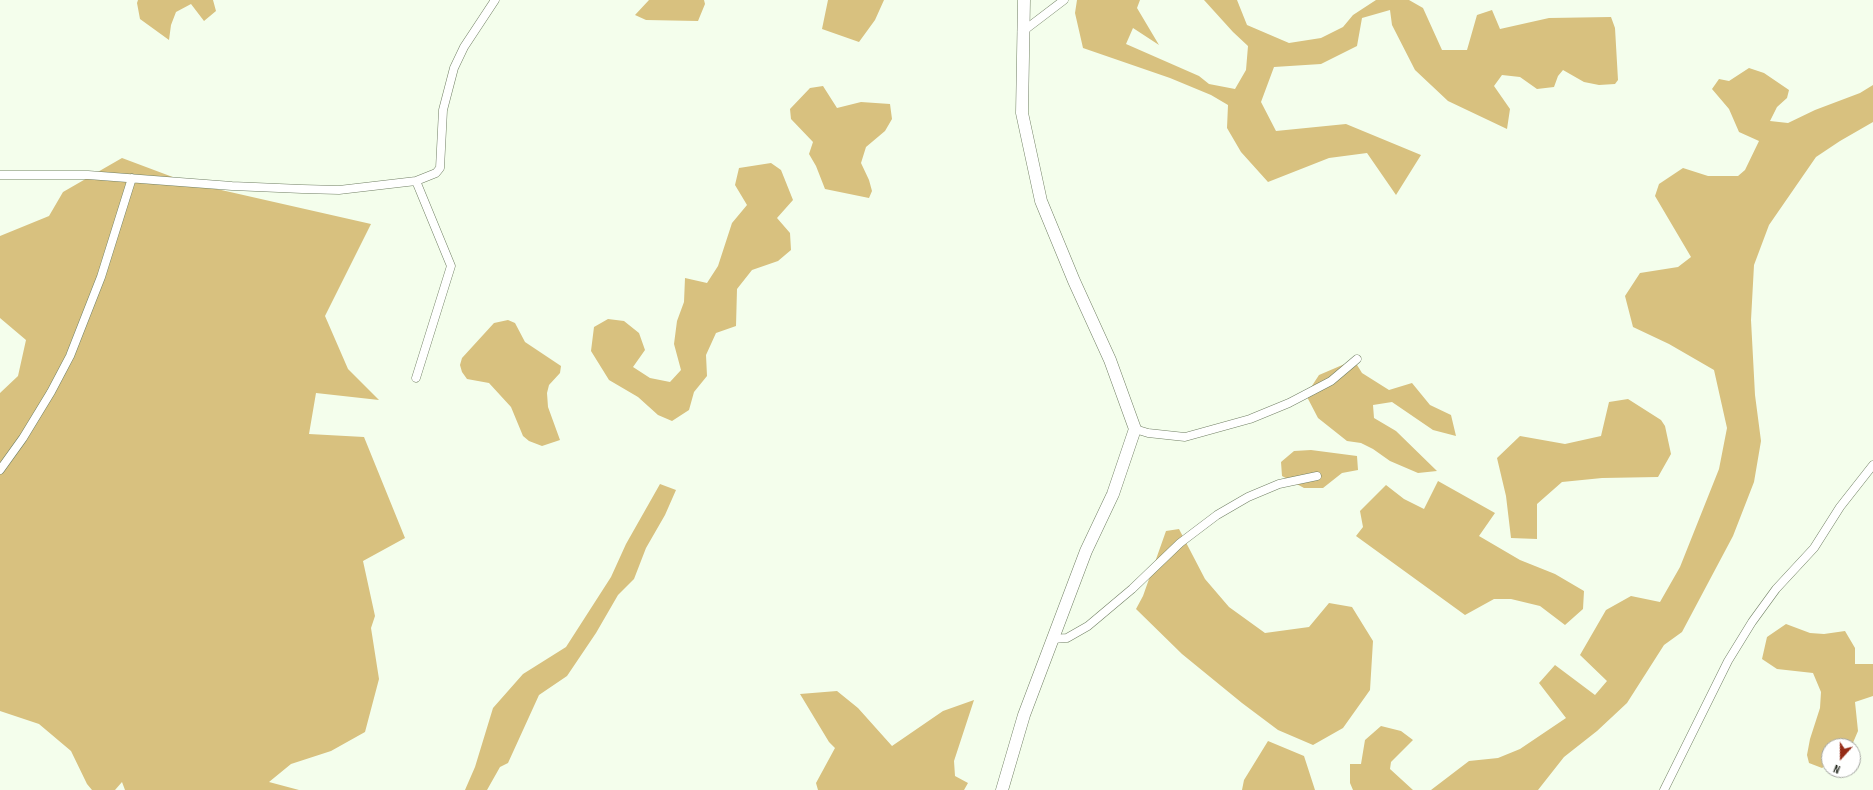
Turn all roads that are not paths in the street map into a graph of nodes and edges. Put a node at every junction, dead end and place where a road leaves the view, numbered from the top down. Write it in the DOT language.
graph roads {
  1 [pos="495,0"];
  2 [pos="1024,0"];
  3 [pos="1064,0"];
  4 [pos="1022,32"];
  5 [pos="0,175"];
  6 [pos="132,178"];
  7 [pos="416,181"];
  8 [pos="1357,359"];
  9 [pos="416,378"];
  10 [pos="1135,429"];
  11 [pos="1873,465"];
  12 [pos="0,470"];
  13 [pos="1317,476"];
  14 [pos="1052,639"];
  15 [pos="1002,790"];
  16 [pos="1664,790"];
  1 -- 7 [label="street"];
  2 -- 4 [label="street"];
  3 -- 4 [label="street"];
  4 -- 10 [label="street"];
  5 -- 6 [label="street"];
  6 -- 7 [label="street"];
  6 -- 12 [label="street"];
  7 -- 9 [label="street"];
  8 -- 10 [label="street"];
  10 -- 14 [label="street"];
  11 -- 16 [label="street"];
  13 -- 14 [label="street"];
  14 -- 15 [label="street"];
}
